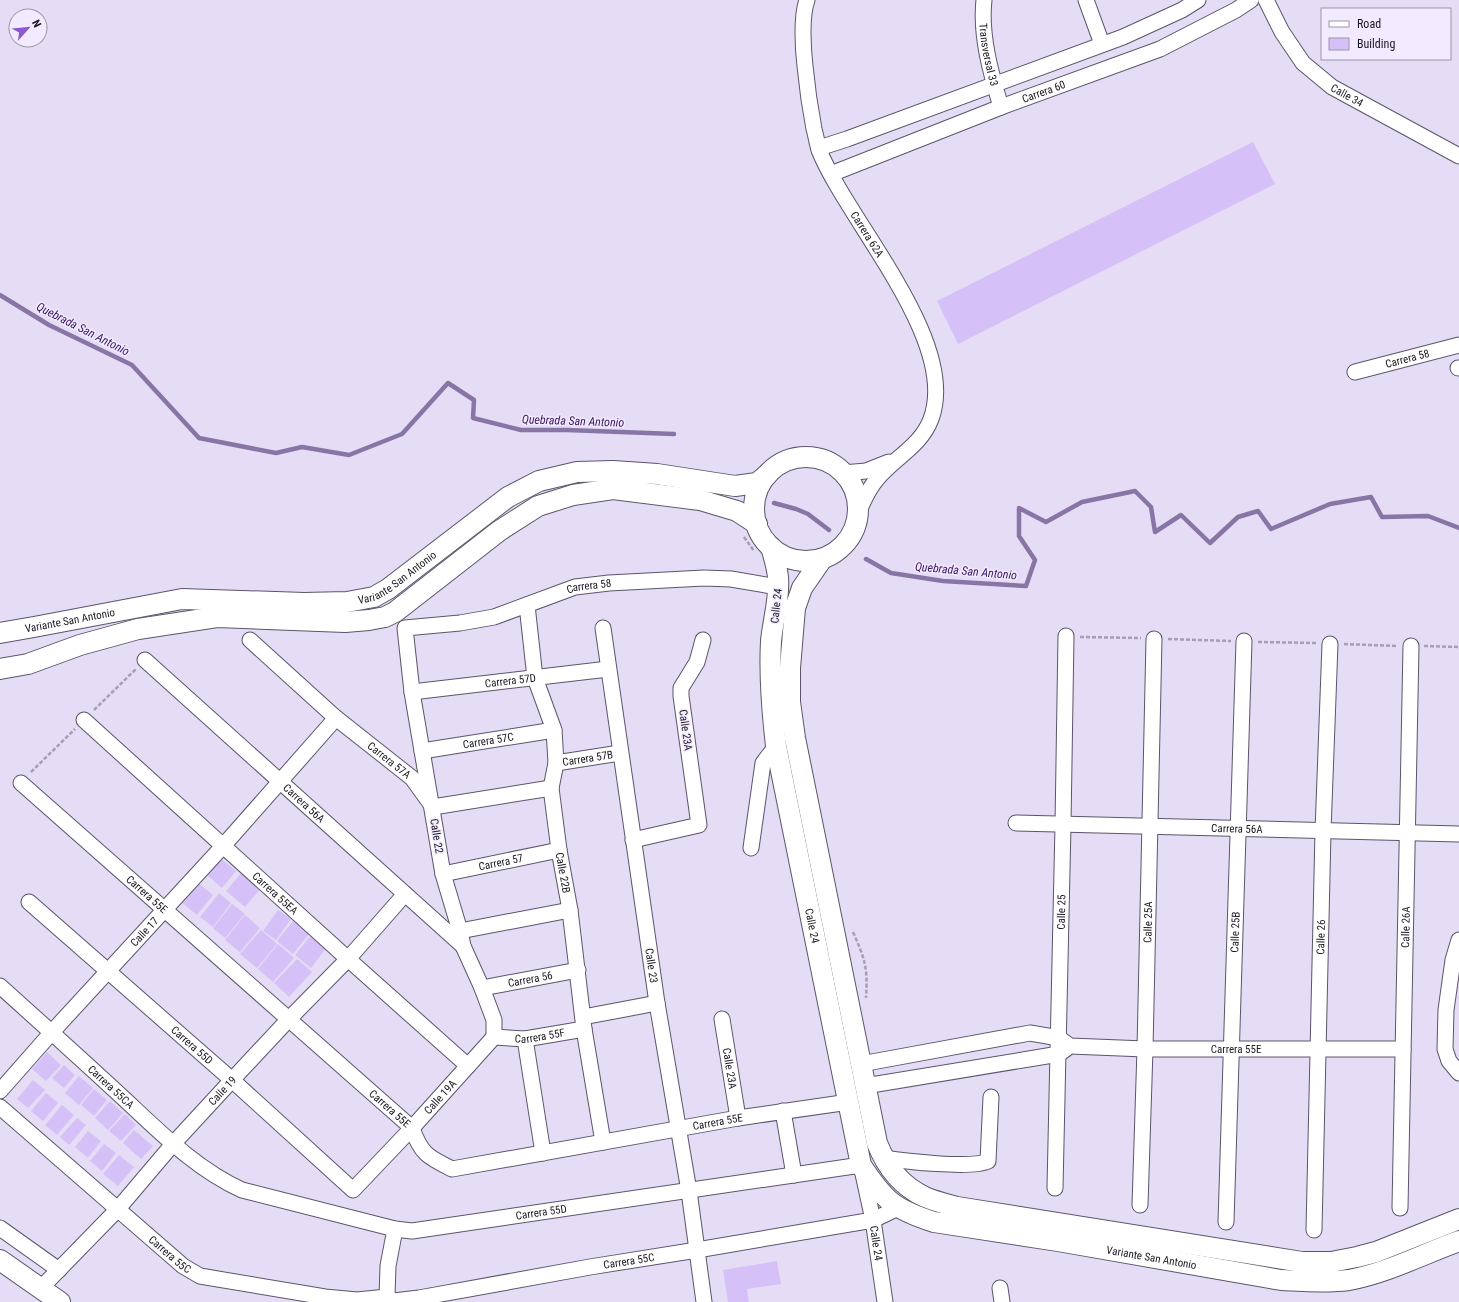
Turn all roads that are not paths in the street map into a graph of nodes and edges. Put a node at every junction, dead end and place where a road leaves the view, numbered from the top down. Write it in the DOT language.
graph roads {
  1 [pos="807,0"];
  2 [pos="984,0"];
  3 [pos="1086,0"];
  4 [pos="1198,0"];
  5 [pos="1251,0"];
  6 [pos="1266,0"];
  7 [pos="1102,44"];
  8 [pos="994,85"];
  9 [pos="1000,107"];
  10 [pos="819,148"];
  11 [pos="1459,156"];
  12 [pos="831,174"];
  13 [pos="1459,345"];
  14 [pos="1355,372"];
  15 [pos="902,456"];
  16 [pos="768,474"];
  17 [pos="843,474"];
  18 [pos="858,513"];
  19 [pos="750,530"];
  20 [pos="764,552"];
  21 [pos="822,559"];
  22 [pos="778,588"];
  23 [pos="527,605"];
  24 [pos="405,628"];
  25 [pos="603,628"];
  26 [pos="0,632"];
  27 [pos="1066,636"];
  28 [pos="1154,639"];
  29 [pos="250,640"];
  30 [pos="703,640"];
  31 [pos="1244,641"];
  32 [pos="1330,644"];
  33 [pos="1411,646"];
  34 [pos="145,660"];
  35 [pos="608,669"];
  36 [pos="0,670"];
  37 [pos="535,678"];
  38 [pos="412,692"];
  39 [pos="336,718"];
  40 [pos="84,720"];
  41 [pos="554,730"];
  42 [pos="776,746"];
  43 [pos="422,751"];
  44 [pos="620,753"];
  45 [pos="556,762"];
  46 [pos="280,782"];
  47 [pos="21,783"];
  48 [pos="551,788"];
  49 [pos="433,806"];
  50 [pos="1016,823"];
  51 [pos="1064,825"];
  52 [pos="1150,827"];
  53 [pos="1238,829"];
  54 [pos="1323,831"];
  55 [pos="1407,832"];
  56 [pos="1459,834"];
  57 [pos="633,840"];
  58 [pos="224,845"];
  59 [pos="751,848"];
  60 [pos="559,850"];
  61 [pos="443,874"];
  62 [pos="406,894"];
  63 [pos="29,902"];
  64 [pos="165,910"];
  65 [pos="570,910"];
  66 [pos="460,931"];
  67 [pos="1459,940"];
  68 [pos="463,946"];
  69 [pos="348,959"];
  70 [pos="578,970"];
  71 [pos="108,971"];
  72 [pos="0,986"];
  73 [pos="482,988"];
  74 [pos="657,1003"];
  75 [pos="289,1019"];
  76 [pos="722,1020"];
  77 [pos="583,1023"];
  78 [pos="52,1032"];
  79 [pos="494,1037"];
  80 [pos="525,1039"];
  81 [pos="1062,1046"];
  82 [pos="1145,1049"];
  83 [pos="1232,1049"];
  84 [pos="1317,1049"];
  85 [pos="1403,1049"];
  86 [pos="861,1064"];
  87 [pos="468,1066"];
  88 [pos="1459,1073"];
  89 [pos="232,1080"];
  90 [pos="865,1086"];
  91 [pos="0,1091"];
  92 [pos="991,1097"];
  93 [pos="849,1102"];
  94 [pos="0,1107"];
  95 [pos="783,1111"];
  96 [pos="738,1118"];
  97 [pos="412,1128"];
  98 [pos="678,1129"];
  99 [pos="603,1142"];
  100 [pos="173,1144"];
  101 [pos="543,1153"];
  102 [pos="883,1158"];
  103 [pos="861,1165"];
  104 [pos="794,1175"];
  105 [pos="227,1183"];
  106 [pos="1055,1188"];
  107 [pos="353,1190"];
  108 [pos="689,1191"];
  109 [pos="1140,1205"];
  110 [pos="898,1208"];
  111 [pos="1400,1208"];
  112 [pos="117,1210"];
  113 [pos="1459,1219"];
  114 [pos="873,1220"];
  115 [pos="1226,1222"];
  116 [pos="0,1228"];
  117 [pos="395,1229"];
  118 [pos="1314,1230"];
  119 [pos="1459,1241"];
  120 [pos="697,1250"];
  121 [pos="0,1260"];
  122 [pos="59,1270"];
  123 [pos="41,1288"];
  124 [pos="385,1299"];
  125 [pos="419,1300"];
  126 [pos="60,1302"];
  127 [pos="704,1302"];
  128 [pos="885,1302"];
  1 -- 10 [label="street, Carrera 62A"];
  2 -- 8 [label="street, Transversal 33"];
  3 -- 7 [label="street"];
  4 -- 7 [label="street"];
  5 -- 9 [label="street, Carrera 60"];
  6 -- 11 [label="street, Calle 34"];
  7 -- 8 [label="street"];
  8 -- 9 [label="street, Transversal 33"];
  8 -- 10 [label="street"];
  9 -- 12 [label="street, Carrera 60"];
  10 -- 12 [label="street, Carrera 62A"];
  12 -- 15 [label="street, Carrera 62A"];
  13 -- 14 [label="street, Carrera 58"];
  15 -- 17 [label="street, Carrera 62A"];
  15 -- 18 [label="street, Carrera 62A"];
  16 -- 17 [label="main road, Variante San Antonio"];
  16 -- 19 [label="main road, Variante San Antonio"];
  16 -- 26 [label="main road, Variante San Antonio"];
  17 -- 18 [label="main road, Variante San Antonio"];
  18 -- 21 [label="main road, Variante San Antonio"];
  19 -- 20 [label="main road, Variante San Antonio"];
  19 -- 36 [label="main road, Variante San Antonio"];
  20 -- 21 [label="main road, Variante San Antonio"];
  20 -- 22 [label="main road, Calle 24"];
  21 -- 86 [label="main road, Calle 24"];
  22 -- 23 [label="street, Carrera 58"];
  22 -- 42 [label="main road, Calle 24"];
  23 -- 24 [label="street, Carrera 58"];
  23 -- 37 [label="street, Calle 22B"];
  24 -- 38 [label="street, Calle 22"];
  25 -- 35 [label="street, Calle 23"];
  27 -- 51 [label="street, Calle 25"];
  28 -- 52 [label="street, Calle 25A"];
  29 -- 39 [label="street, Carrera 57A"];
  30 -- 57 [label="street, Calle 23A"];
  31 -- 53 [label="street, Calle 25B"];
  32 -- 54 [label="street, Calle 26"];
  33 -- 55 [label="street, Calle 26A"];
  34 -- 46 [label="street, Carrera 56A"];
  35 -- 37 [label="street, Carrera 57D"];
  35 -- 44 [label="street, Calle 23"];
  37 -- 38 [label="street, Carrera 57D"];
  37 -- 41 [label="street, Calle 22B"];
  38 -- 43 [label="street, Calle 22"];
  39 -- 46 [label="street, Calle 17"];
  39 -- 49 [label="street, Carrera 57A"];
  40 -- 58 [label="street, Carrera 55EA"];
  41 -- 43 [label="street, Carrera 57C"];
  41 -- 45 [label="street, Calle 22B"];
  42 -- 59 [label="street"];
  42 -- 93 [label="main road, Calle 24"];
  43 -- 49 [label="street, Calle 22"];
  44 -- 45 [label="street, Carrera 57B"];
  44 -- 57 [label="street, Calle 23"];
  45 -- 48 [label="street, Calle 22B"];
  46 -- 58 [label="street, Calle 17"];
  46 -- 62 [label="street, Carrera 56A"];
  47 -- 64 [label="street, Carrera 55E"];
  48 -- 49 [label="street"];
  48 -- 60 [label="street, Calle 22B"];
  49 -- 61 [label="street, Calle 22"];
  50 -- 51 [label="street, Carrera 56A"];
  51 -- 52 [label="street, Carrera 56A"];
  51 -- 81 [label="street, Calle 25"];
  52 -- 53 [label="street, Carrera 56A"];
  52 -- 82 [label="street, Calle 25A"];
  53 -- 54 [label="street, Carrera 56A"];
  53 -- 83 [label="street, Calle 25B"];
  54 -- 55 [label="street, Carrera 56A"];
  54 -- 84 [label="street, Calle 26"];
  55 -- 56 [label="street, Carrera 56A"];
  55 -- 85 [label="street, Calle 26A"];
  57 -- 74 [label="street, Calle 23"];
  58 -- 64 [label="street, Calle 17"];
  58 -- 69 [label="street, Carrera 55EA"];
  60 -- 61 [label="street, Carrera 57"];
  60 -- 65 [label="street, Calle 22B"];
  61 -- 66 [label="street, Calle 22"];
  62 -- 68 [label="street, Carrera 56A"];
  62 -- 69 [label="street, Calle 19"];
  63 -- 71 [label="street, Carrera 55D"];
  64 -- 71 [label="street, Calle 17"];
  64 -- 75 [label="street, Carrera 55E"];
  65 -- 66 [label="street"];
  65 -- 70 [label="street, Calle 22B"];
  66 -- 68 [label="street, Calle 22"];
  67 -- 88 [label="street"];
  68 -- 73 [label="street, Calle 22"];
  69 -- 75 [label="street, Calle 19"];
  69 -- 87 [label="street, Carrera 55EA"];
  70 -- 73 [label="street, Carrera 56"];
  70 -- 77 [label="street, Calle 22B"];
  71 -- 78 [label="street, Calle 17"];
  71 -- 89 [label="street, Carrera 55D"];
  72 -- 78 [label="street, Carrera 55CA"];
  73 -- 79 [label="street, Calle 22"];
  74 -- 77 [label="street, Carrera 55F"];
  74 -- 98 [label="street, Calle 23"];
  75 -- 89 [label="street, Calle 19"];
  75 -- 97 [label="street, Carrera 55E"];
  76 -- 96 [label="street, Calle 23A"];
  77 -- 80 [label="street, Carrera 55F"];
  77 -- 99 [label="street, Calle 22B"];
  78 -- 91 [label="street, Calle 17"];
  78 -- 100 [label="street, Carrera 55CA"];
  79 -- 80 [label="street, Carrera 55F"];
  79 -- 87 [label="street, Calle 19A"];
  80 -- 101 [label="street"];
  81 -- 82 [label="street, Carrera 55E"];
  81 -- 86 [label="street, Carrera 55E"];
  81 -- 90 [label="street, Carrera 55E"];
  81 -- 106 [label="street, Calle 25"];
  82 -- 83 [label="street, Carrera 55E"];
  82 -- 109 [label="street, Calle 25A"];
  83 -- 84 [label="street, Carrera 55E"];
  83 -- 115 [label="street, Calle 25B"];
  84 -- 85 [label="street, Carrera 55E"];
  84 -- 118 [label="street, Calle 26"];
  85 -- 111 [label="street, Calle 26A"];
  86 -- 90 [label="main road, Calle 24"];
  87 -- 97 [label="street, Calle 19A"];
  89 -- 100 [label="street, Calle 19"];
  89 -- 107 [label="street, Carrera 55D"];
  90 -- 102 [label="main road, Calle 24"];
  92 -- 102 [label="street"];
  93 -- 95 [label="street, Carrera 55E"];
  93 -- 103 [label="main road, Calle 24"];
  94 -- 112 [label="street, Carrera 55C"];
  95 -- 96 [label="street, Carrera 55E"];
  95 -- 104 [label="street"];
  96 -- 98 [label="street, Carrera 55E"];
  97 -- 101 [label="street, Carrera 55E"];
  97 -- 107 [label="street, Calle 19A"];
  98 -- 99 [label="street, Carrera 55E"];
  98 -- 108 [label="street, Calle 23"];
  99 -- 101 [label="street, Carrera 55E"];
  100 -- 105 [label="street, Carrera 55CA"];
  100 -- 112 [label="street, Calle 19"];
  102 -- 113 [label="main road, Variante San Antonio"];
  103 -- 104 [label="street, Carrera 55D"];
  103 -- 110 [label="main road, Variante San Antonio"];
  103 -- 114 [label="street, Calle 24"];
  104 -- 108 [label="street, Carrera 55D"];
  105 -- 117 [label="street, Carrera 55D"];
  108 -- 117 [label="street, Carrera 55D"];
  108 -- 120 [label="street, Calle 23"];
  110 -- 114 [label="street, Carrera 55C"];
  110 -- 119 [label="main road, Variante San Antonio"];
  112 -- 122 [label="street, Calle 19"];
  112 -- 124 [label="street, Carrera 55C"];
  114 -- 120 [label="street, Carrera 55C"];
  114 -- 128 [label="street, Calle 24"];
  116 -- 122 [label="street"];
  117 -- 124 [label="street"];
  120 -- 125 [label="street, Carrera 55C"];
  120 -- 127 [label="street, Calle 23"];
  121 -- 123 [label="main road"];
  122 -- 123 [label="street, Calle 19"];
  123 -- 126 [label="main road"];
  124 -- 125 [label="street, Carrera 55C"];
}
